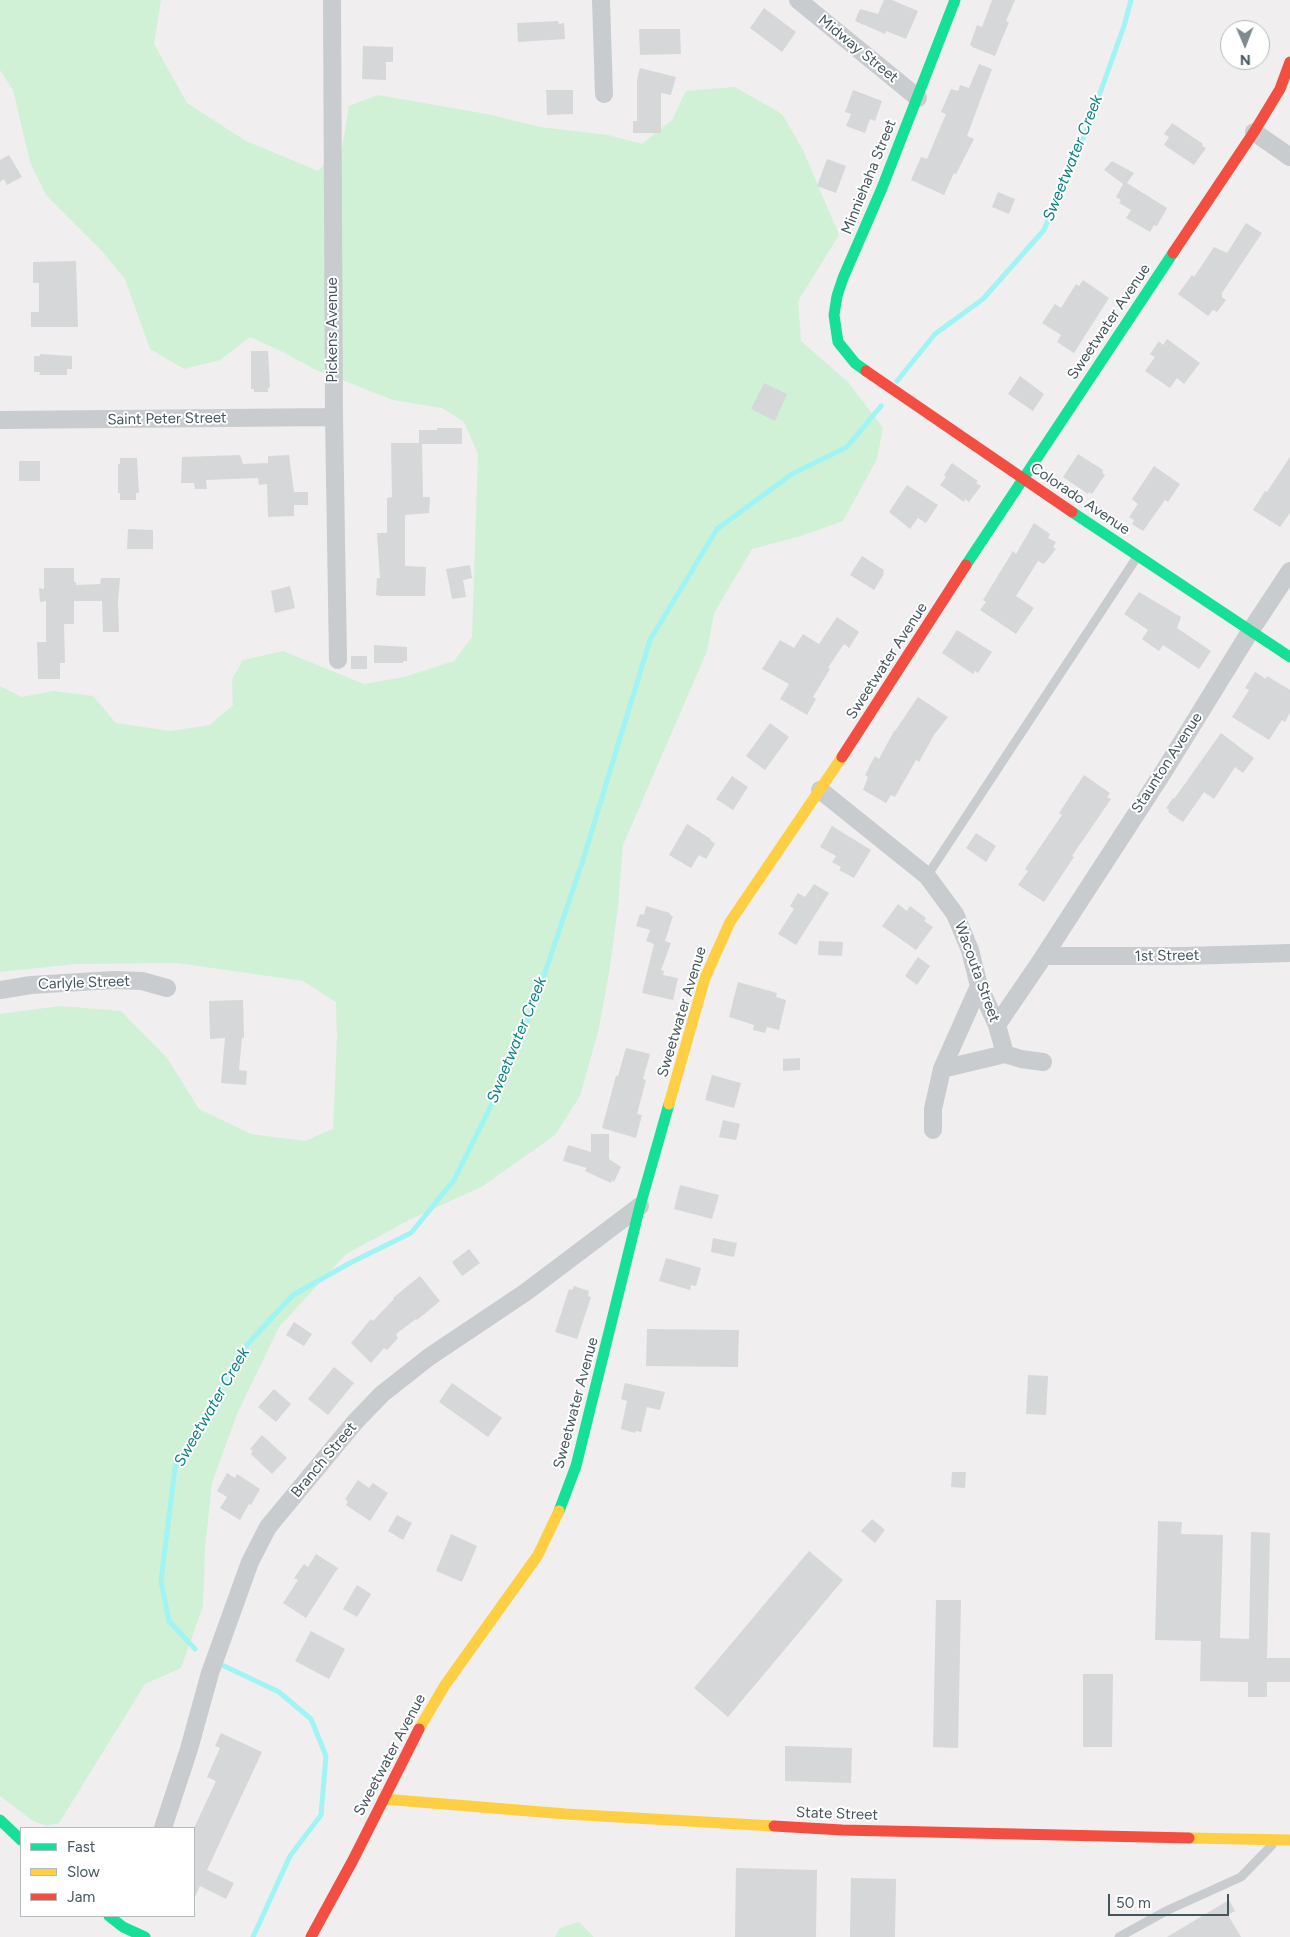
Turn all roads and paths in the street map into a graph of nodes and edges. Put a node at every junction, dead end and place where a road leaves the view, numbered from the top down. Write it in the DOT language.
graph roads {
  1 [pos="332,0"];
  2 [pos="601,0"];
  3 [pos="798,0"];
  4 [pos="955,0"];
  5 [pos="1290,62"];
  6 [pos="604,94"];
  7 [pos="918,98"];
  8 [pos="1254,132"];
  9 [pos="1290,157"];
  10 [pos="855,363"];
  11 [pos="334,417"];
  12 [pos="0,420"];
  13 [pos="1022,479"];
  14 [pos="1138,556"];
  15 [pos="1290,571"];
  16 [pos="1251,630"];
  17 [pos="1290,657"];
  18 [pos="338,660"];
  19 [pos="820,790"];
  20 [pos="927,876"];
  21 [pos="1290,953"];
  22 [pos="1044,956"];
  23 [pos="979,986"];
  24 [pos="167,988"];
  25 [pos="0,990"];
  26 [pos="997,1025"];
  27 [pos="1005,1054"];
  28 [pos="1044,1062"];
  29 [pos="942,1069"];
  30 [pos="933,1130"];
  31 [pos="640,1206"];
  32 [pos="383,1799"];
  33 [pos="0,1820"];
  34 [pos="163,1827"];
  35 [pos="20,1839"];
  36 [pos="1277,1839"];
  37 [pos="1290,1840"];
  38 [pos="110,1917"];
  39 [pos="123,1927"];
  40 [pos="145,1937"];
  41 [pos="311,1937"];
  42 [pos="1119,1937"];
  1 -- 11 [label="street, Pickens Avenue"];
  2 -- 6 [label="street"];
  3 -- 7 [label="street, Midway Street"];
  4 -- 7 [label="street, Minniehaha Street"];
  5 -- 8 [label="street, Sweetwater Avenue"];
  7 -- 10 [label="street, Minniehaha Street"];
  8 -- 9 [label="street"];
  8 -- 13 [label="street, Sweetwater Avenue"];
  10 -- 13 [label="street, Colorado Avenue"];
  11 -- 12 [label="street, Saint Peter Street"];
  11 -- 18 [label="street, Pickens Avenue"];
  13 -- 14 [label="street, Colorado Avenue"];
  13 -- 19 [label="street, Sweetwater Avenue"];
  14 -- 16 [label="street, Colorado Avenue"];
  14 -- 20 [label="lane"];
  15 -- 16 [label="street, Staunton Avenue"];
  16 -- 17 [label="street, Colorado Avenue"];
  16 -- 22 [label="street, Staunton Avenue"];
  19 -- 20 [label="street, Wacouta Street"];
  19 -- 31 [label="street, Sweetwater Avenue"];
  20 -- 23 [label="street, Wacouta Street"];
  21 -- 22 [label="street, 1st Street"];
  22 -- 26 [label="street, Staunton Avenue"];
  23 -- 26 [label="street, Wacouta Street"];
  23 -- 29 [label="street"];
  24 -- 25 [label="street, Carlyle Street"];
  26 -- 27 [label="street, Wacouta Street"];
  27 -- 28 [label="street"];
  27 -- 29 [label="street"];
  29 -- 30 [label="street"];
  31 -- 32 [label="street, Sweetwater Avenue"];
  31 -- 34 [label="street, Branch Street"];
  32 -- 36 [label="street, State Street"];
  32 -- 41 [label="street, Sweetwater Avenue"];
  33 -- 35 [label="street"];
  36 -- 37 [label="street, State Street"];
  36 -- 42 [label="lane"];
  38 -- 39 [label="street"];
  39 -- 40 [label="street"];
}
